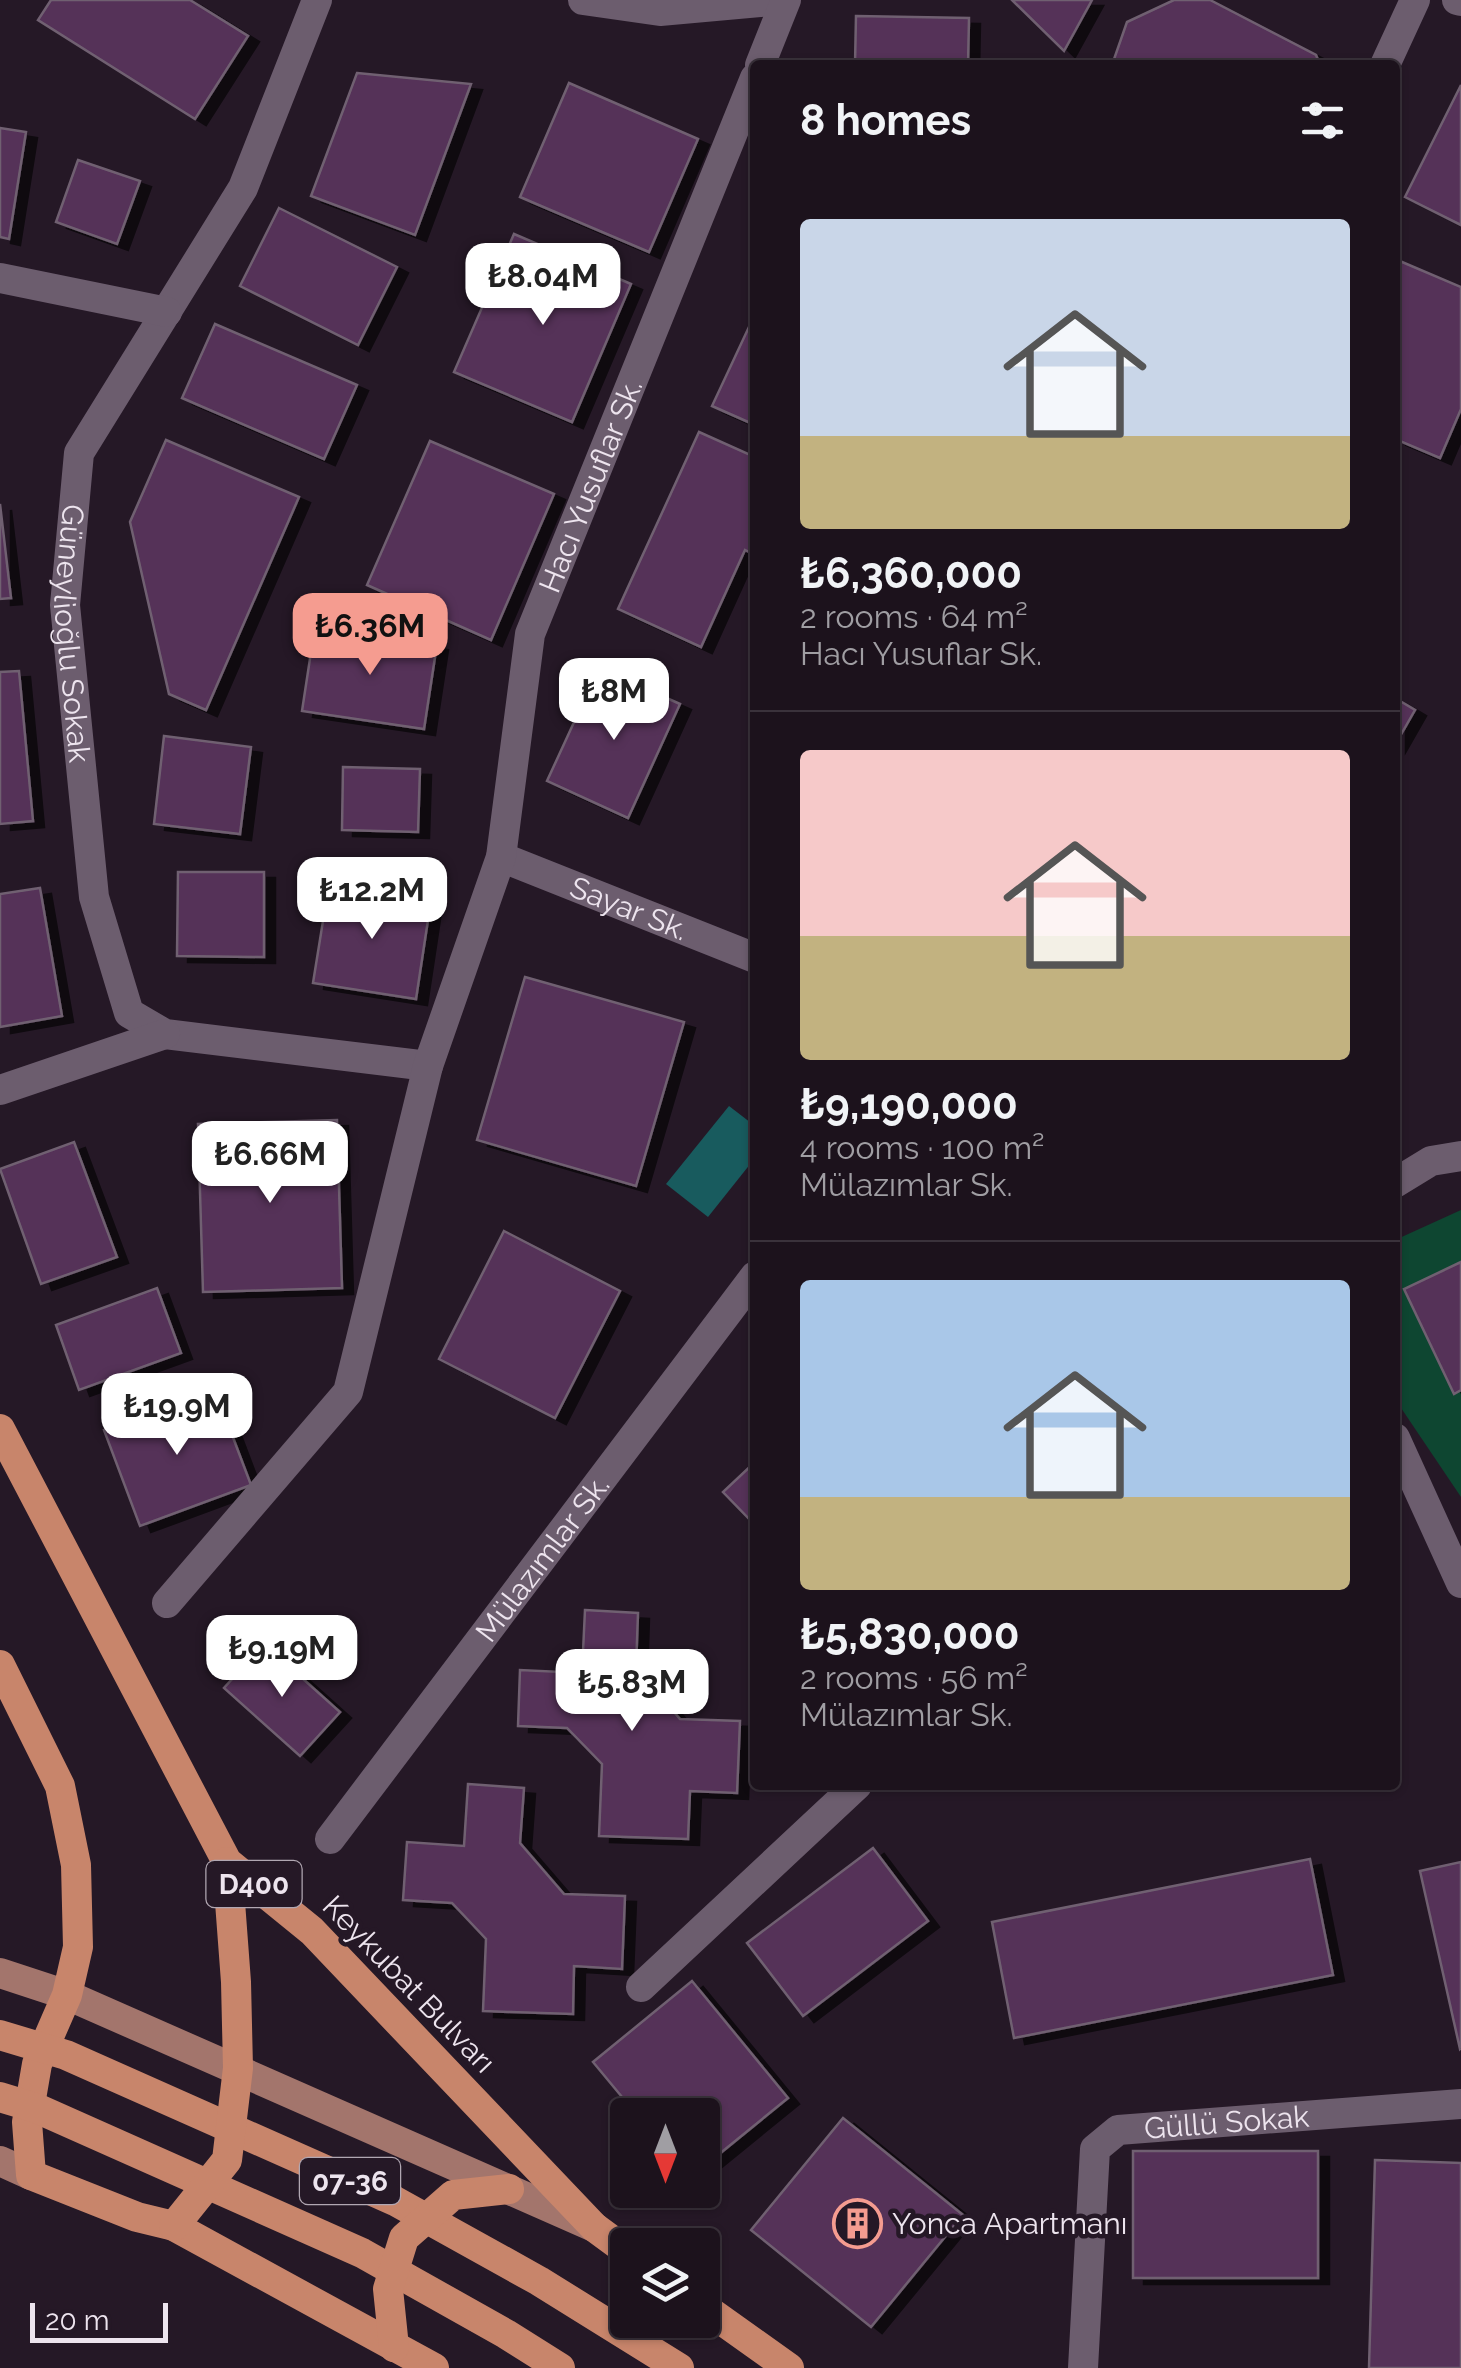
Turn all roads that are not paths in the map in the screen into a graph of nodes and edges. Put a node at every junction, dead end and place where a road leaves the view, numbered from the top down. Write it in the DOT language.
graph roads {
  1 [pos="317,0"];
  2 [pos="583,0"];
  3 [pos="784,0"];
  4 [pos="1415,0"];
  5 [pos="762,60"];
  6 [pos="1387,60"];
  7 [pos="750,90"];
  8 [pos="0,278"];
  9 [pos="167,312"];
  10 [pos="500,857"];
  11 [pos="750,956"];
  12 [pos="165,1034"];
  13 [pos="428,1066"];
  14 [pos="0,1090"];
  15 [pos="1461,1156"];
  16 [pos="1400,1180"];
  17 [pos="750,1283"];
  18 [pos="0,1428"];
  19 [pos="1400,1449"];
  20 [pos="1461,1583"];
  21 [pos="167,1603"];
  22 [pos="0,1665"];
  23 [pos="852,1790"];
  24 [pos="330,1838"];
  25 [pos="227,1862"];
  26 [pos="0,1974"];
  27 [pos="641,1987"];
  28 [pos="67,1994"];
  29 [pos="0,2035"];
  30 [pos="238,2068"];
  31 [pos="0,2097"];
  32 [pos="1461,2104"];
  33 [pos="0,2161"];
  34 [pos="31,2175"];
  35 [pos="509,2189"];
  36 [pos="174,2226"];
  37 [pos="594,2228"];
  38 [pos="610,2239"];
  39 [pos="720,2319"];
  40 [pos="394,2347"];
  41 [pos="434,2368"];
  42 [pos="560,2368"];
  43 [pos="679,2368"];
  44 [pos="789,2368"];
  45 [pos="1084,2368"];
  1 -- 9 [label="street, Güneylioğlu Sokak"];
  2 -- 3 [label="street"];
  3 -- 5 [label="street"];
  4 -- 6 [label="street"];
  7 -- 10 [label="street, Hacı Yusuflar Sk."];
  8 -- 9 [label="street"];
  9 -- 12 [label="street, Güneylioğlu Sokak"];
  10 -- 11 [label="street, Sayar Sk."];
  10 -- 13 [label="street, Hacı Yusuflar Sk."];
  12 -- 13 [label="street, Güneylioğlu Sokak"];
  12 -- 14 [label="street"];
  13 -- 21 [label="street, Hacı Yusuflar Sk."];
  15 -- 16 [label="street"];
  17 -- 24 [label="street, Mülazımlar Sk."];
  18 -- 25 [label="highway, Keykubat Bulvarı / D400"];
  19 -- 20 [label="street"];
  22 -- 28 [label="highway"];
  23 -- 27 [label="street"];
  25 -- 30 [label="highway"];
  25 -- 37 [label="highway, Keykubat Bulvarı / D400"];
  26 -- 28 [label="main road"];
  28 -- 30 [label="main road"];
  28 -- 34 [label="highway"];
  29 -- 43 [label="highway, 07-36"];
  30 -- 35 [label="main road"];
  30 -- 36 [label="highway"];
  31 -- 42 [label="highway"];
  32 -- 45 [label="street, Güllü Sokak"];
  33 -- 34 [label="main road"];
  34 -- 36 [label="highway"];
  35 -- 37 [label="main road"];
  35 -- 40 [label="highway"];
  36 -- 40 [label="highway"];
  37 -- 38 [label="highway, Keykubat Bulvarı / D400"];
  39 -- 44 [label="highway"];
  40 -- 41 [label="highway"];
}
